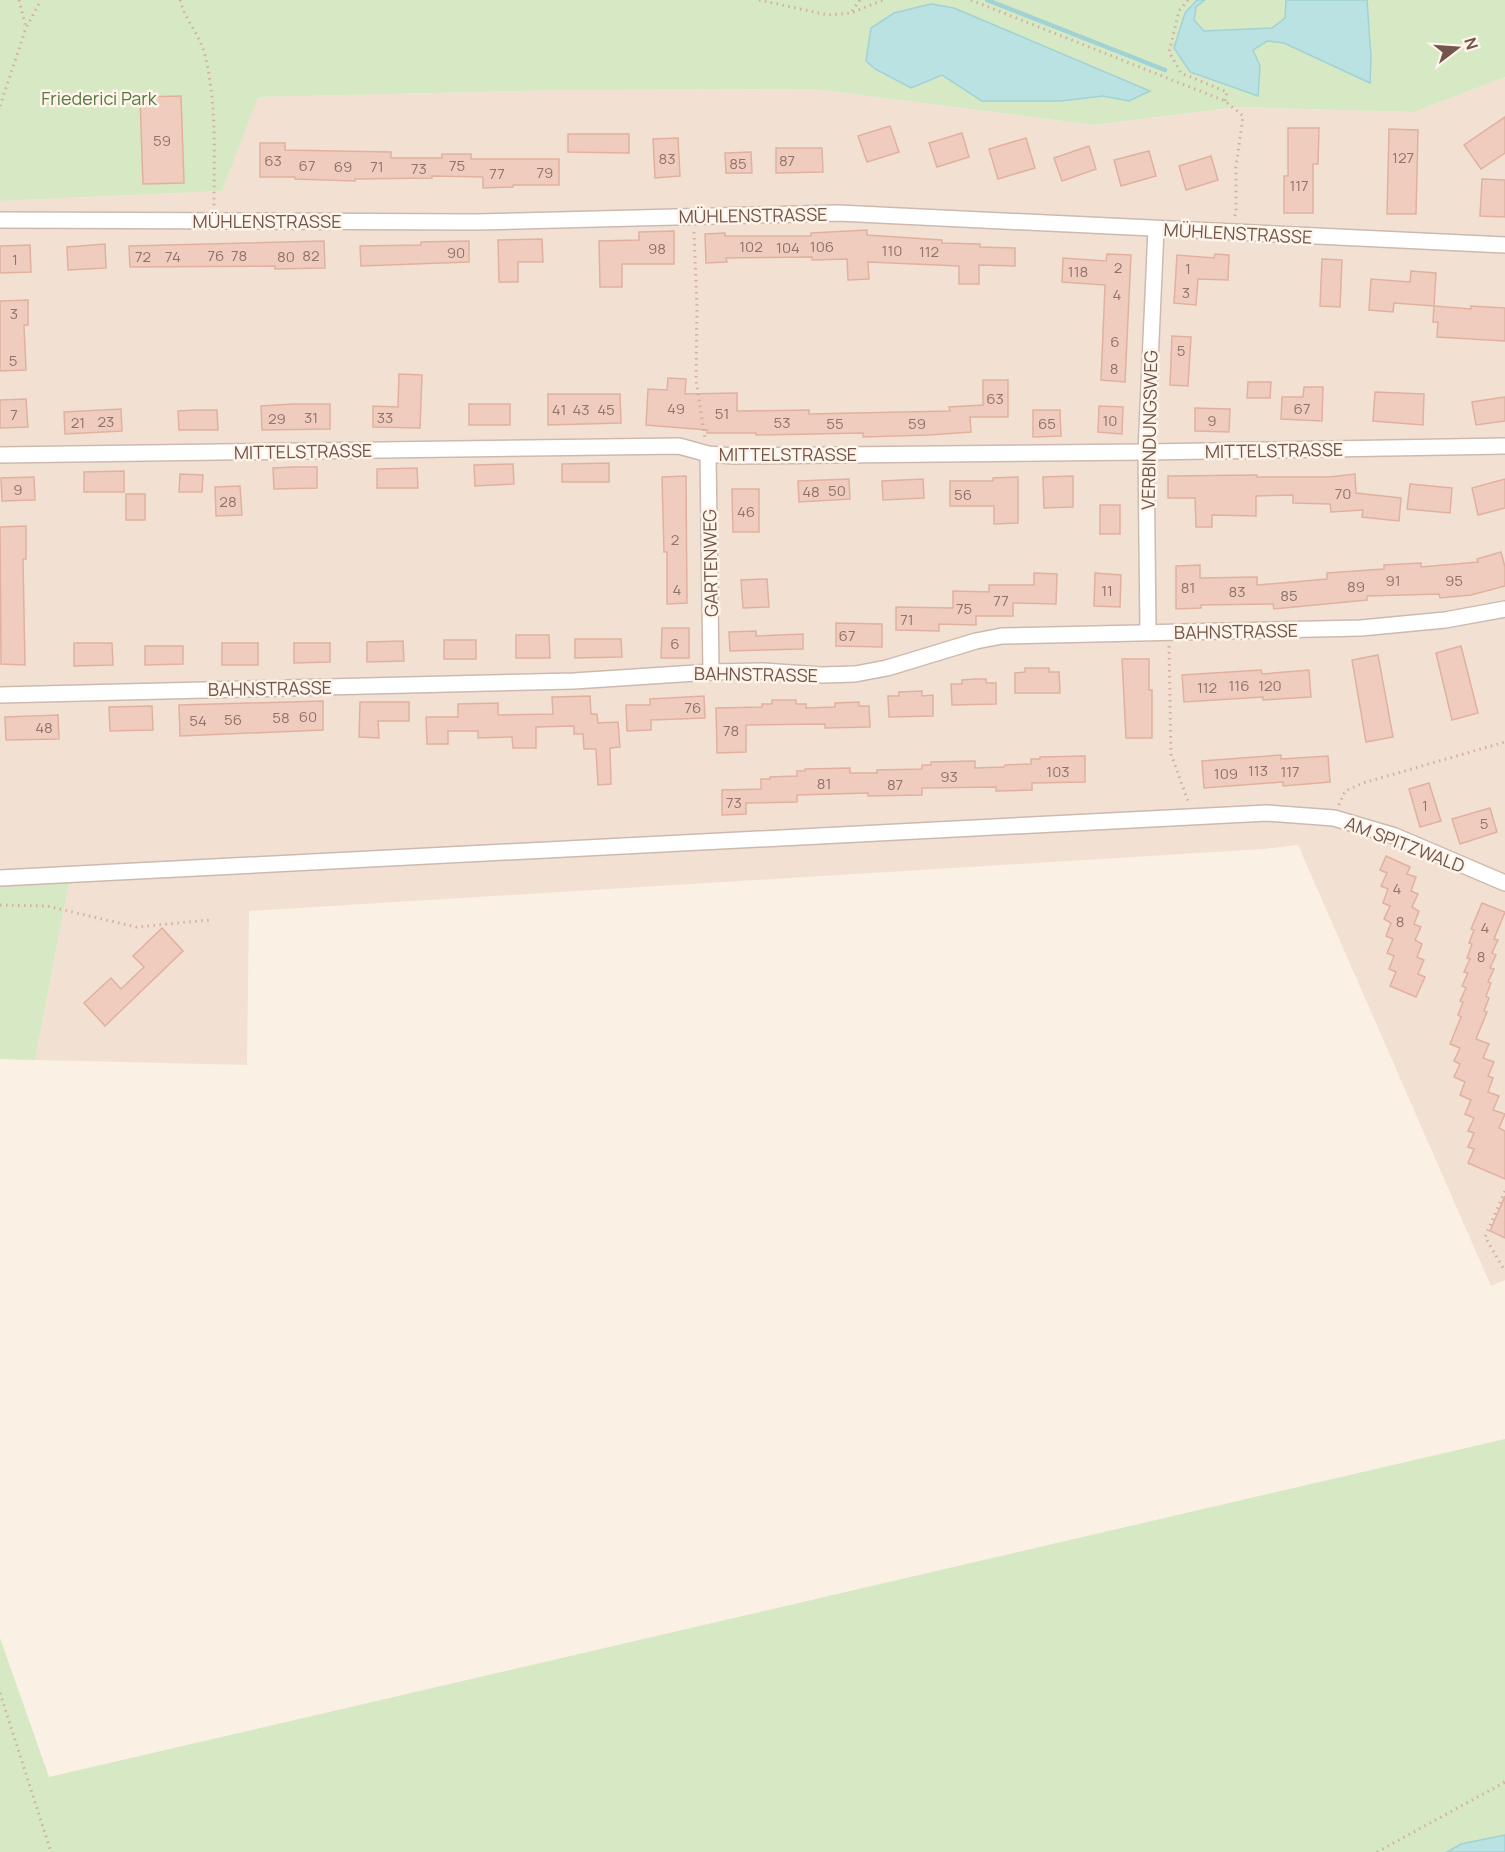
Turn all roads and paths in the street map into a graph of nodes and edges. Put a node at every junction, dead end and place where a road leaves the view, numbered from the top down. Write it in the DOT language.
graph roads {
  1 [pos="19,0"];
  2 [pos="41,0"];
  3 [pos="180,0"];
  4 [pos="759,0"];
  5 [pos="860,0"];
  6 [pos="883,0"];
  7 [pos="971,0"];
  8 [pos="1188,0"];
  9 [pos="850,13"];
  10 [pos="26,28"];
  11 [pos="1225,101"];
  12 [pos="0,106"];
  13 [pos="696,217"];
  14 [pos="0,220"];
  15 [pos="214,221"];
  16 [pos="1156,229"];
  17 [pos="1229,232"];
  18 [pos="1505,245"];
  19 [pos="1505,446"];
  20 [pos="1146,452"];
  21 [pos="708,454"];
  22 [pos="0,455"];
  23 [pos="1505,609"];
  24 [pos="1148,632"];
  25 [pos="1169,632"];
  26 [pos="711,672"];
  27 [pos="0,694"];
  28 [pos="1505,742"];
  29 [pos="1345,791"];
  30 [pos="1195,817"];
  31 [pos="0,878"];
  32 [pos="1505,883"];
  33 [pos="0,905"];
  34 [pos="210,920"];
  35 [pos="1505,1191"];
  36 [pos="1505,1271"];
  37 [pos="0,1694"];
  38 [pos="1505,1782"];
  39 [pos="51,1852"];
  40 [pos="1377,1852"];
  1 -- 10 [label="path"];
  2 -- 10 [label="path"];
  3 -- 15 [label="path"];
  4 -- 9 [label="path"];
  5 -- 9 [label="path"];
  6 -- 9 [label="path"];
  7 -- 11 [label="path"];
  8 -- 11 [label="path"];
  10 -- 12 [label="path"];
  11 -- 17 [label="path"];
  13 -- 15 [label="street, MÜHLENSTRASSE"];
  13 -- 16 [label="street, MÜHLENSTRASSE"];
  13 -- 21 [label="path"];
  14 -- 15 [label="street, MÜHLENSTRASSE"];
  16 -- 17 [label="street, MÜHLENSTRASSE"];
  16 -- 20 [label="street, VERBINDUNGSWEG"];
  17 -- 18 [label="street, MÜHLENSTRASSE"];
  19 -- 20 [label="street, MITTELSTRASSE"];
  20 -- 21 [label="street, MITTELSTRASSE"];
  20 -- 24 [label="street, VERBINDUNGSWEG"];
  21 -- 22 [label="street, MITTELSTRASSE"];
  21 -- 26 [label="street, GARTENWEG"];
  23 -- 25 [label="street, BAHNSTRASSE"];
  24 -- 25 [label="street, BAHNSTRASSE"];
  24 -- 26 [label="street, BAHNSTRASSE"];
  25 -- 30 [label="path"];
  26 -- 27 [label="street, BAHNSTRASSE"];
  28 -- 29 [label="path"];
  30 -- 31 [label="street, AM SPITZWALD"];
  30 -- 32 [label="street, AM SPITZWALD"];
  33 -- 34 [label="path"];
  35 -- 36 [label="path"];
  37 -- 39 [label="path"];
  38 -- 40 [label="path"];
}
